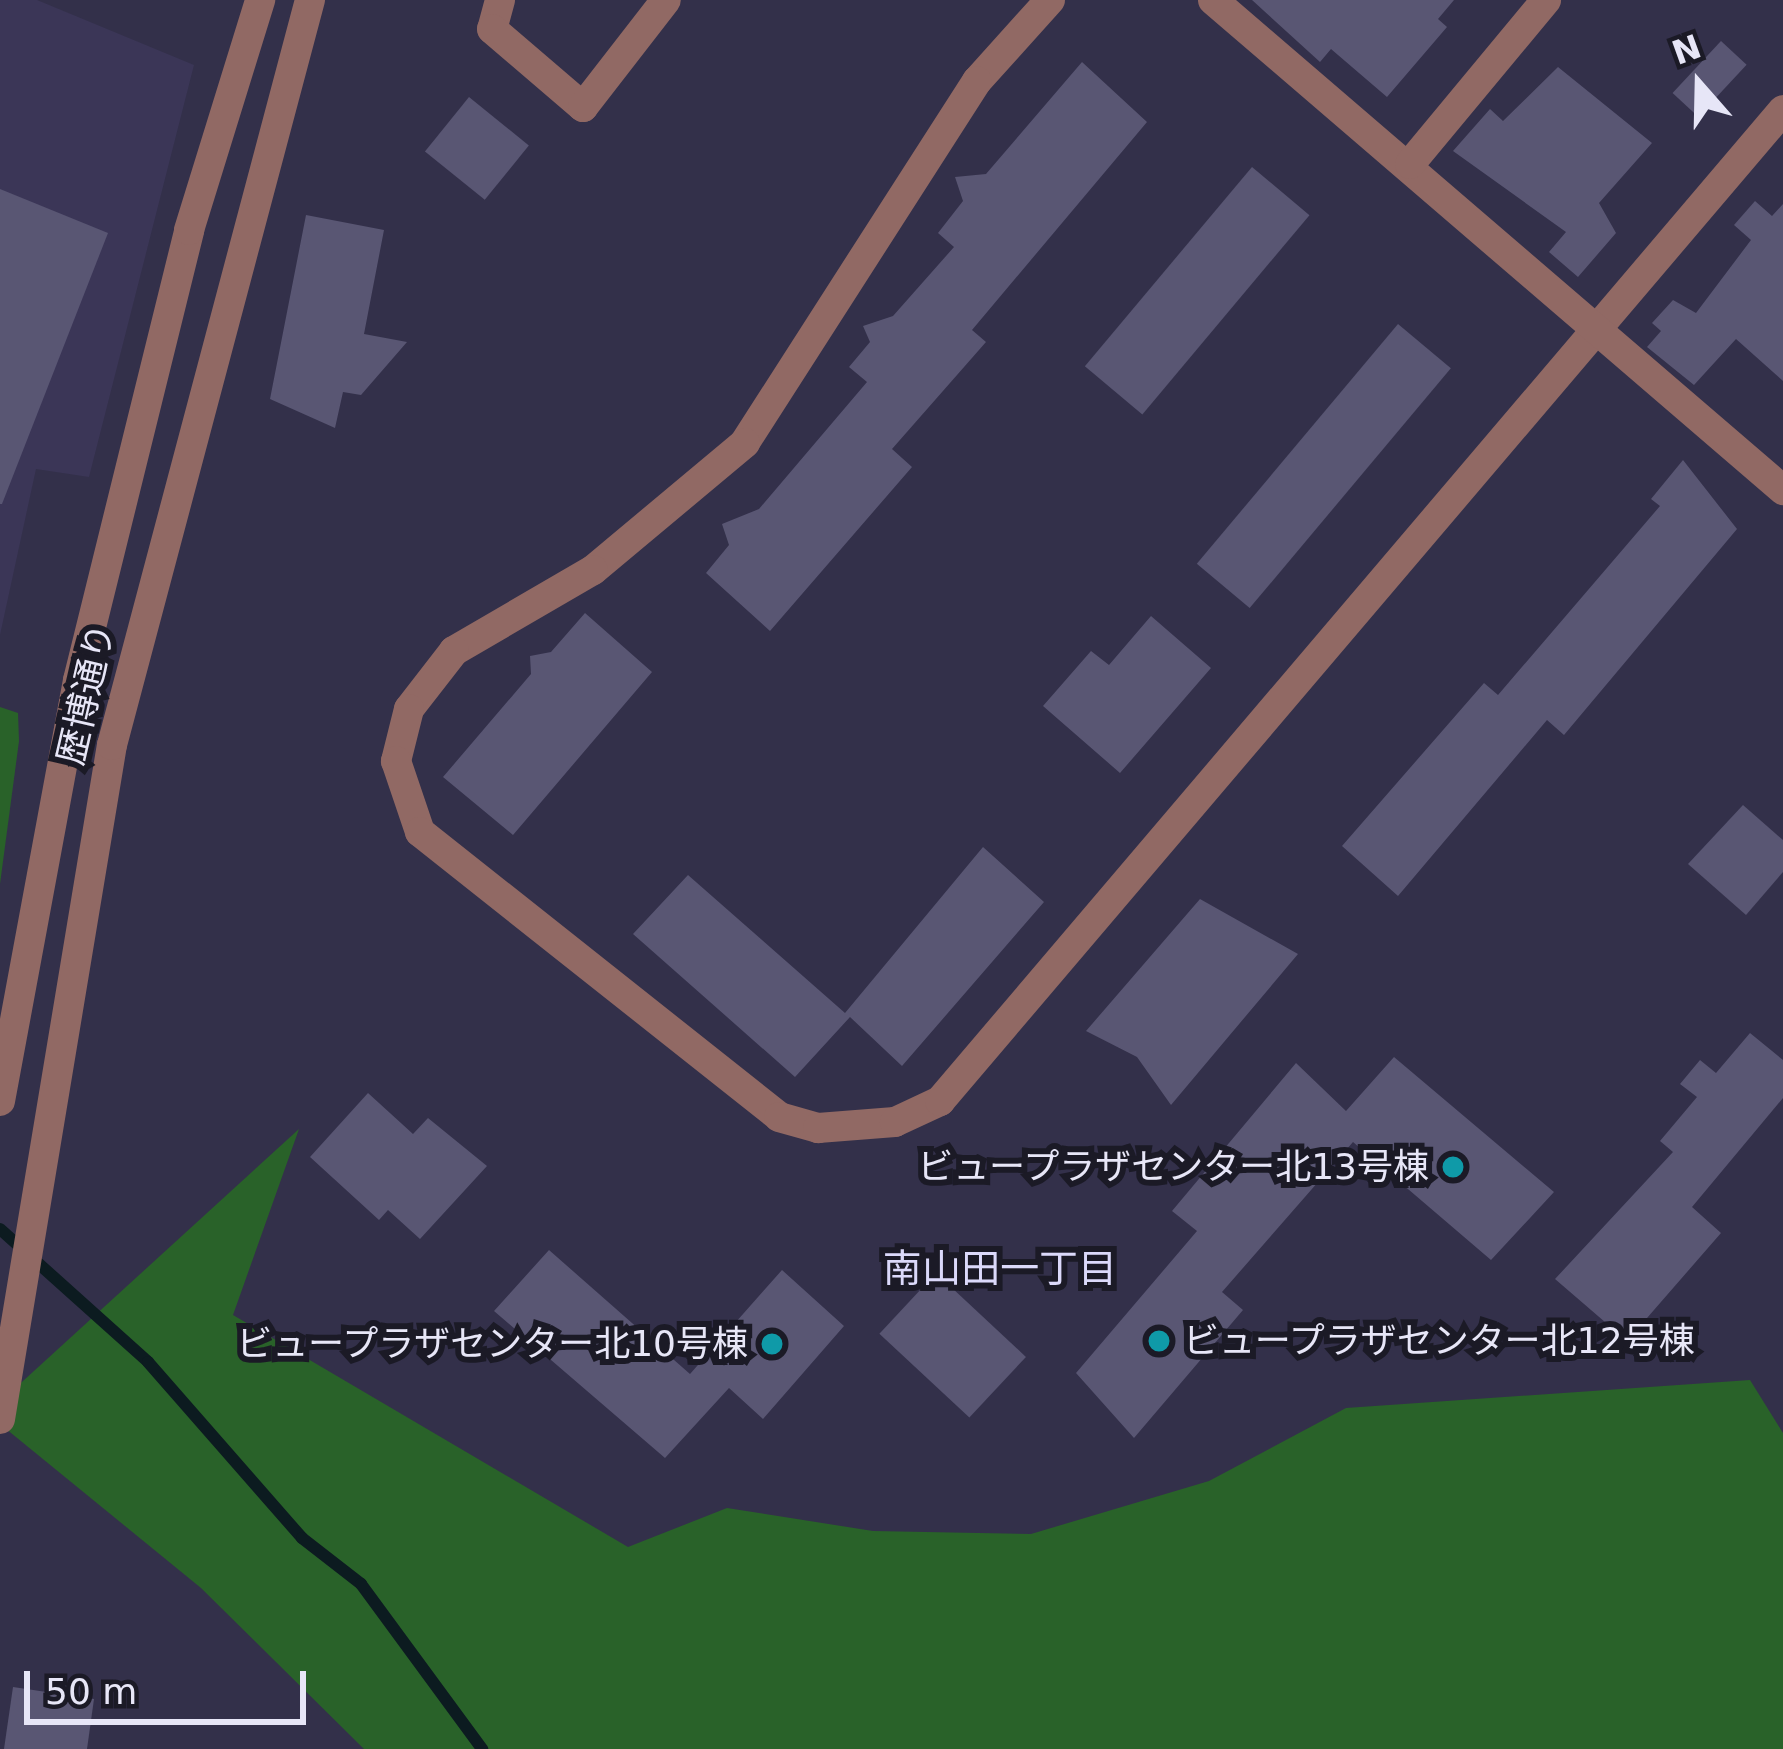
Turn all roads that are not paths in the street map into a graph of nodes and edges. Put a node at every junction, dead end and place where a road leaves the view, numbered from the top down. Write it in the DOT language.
graph roads {
  1 [pos="260,0"];
  2 [pos="310,0"];
  3 [pos="500,0"];
  4 [pos="666,0"];
  5 [pos="1050,0"];
  6 [pos="1213,0"];
  7 [pos="1546,0"];
  8 [pos="1783,110"];
  9 [pos="1410,164"];
  10 [pos="1598,329"];
  11 [pos="1783,490"];
  12 [pos="0,1101"];
  13 [pos="0,1419"];
  1 -- 12 [label="street, 歴博通り"];
  2 -- 13 [label="street, 歴博通り"];
  3 -- 4 [label="street"];
  5 -- 10 [label="street"];
  6 -- 9 [label="street"];
  7 -- 9 [label="street"];
  8 -- 10 [label="street"];
  9 -- 10 [label="street"];
  10 -- 11 [label="street"];
}
